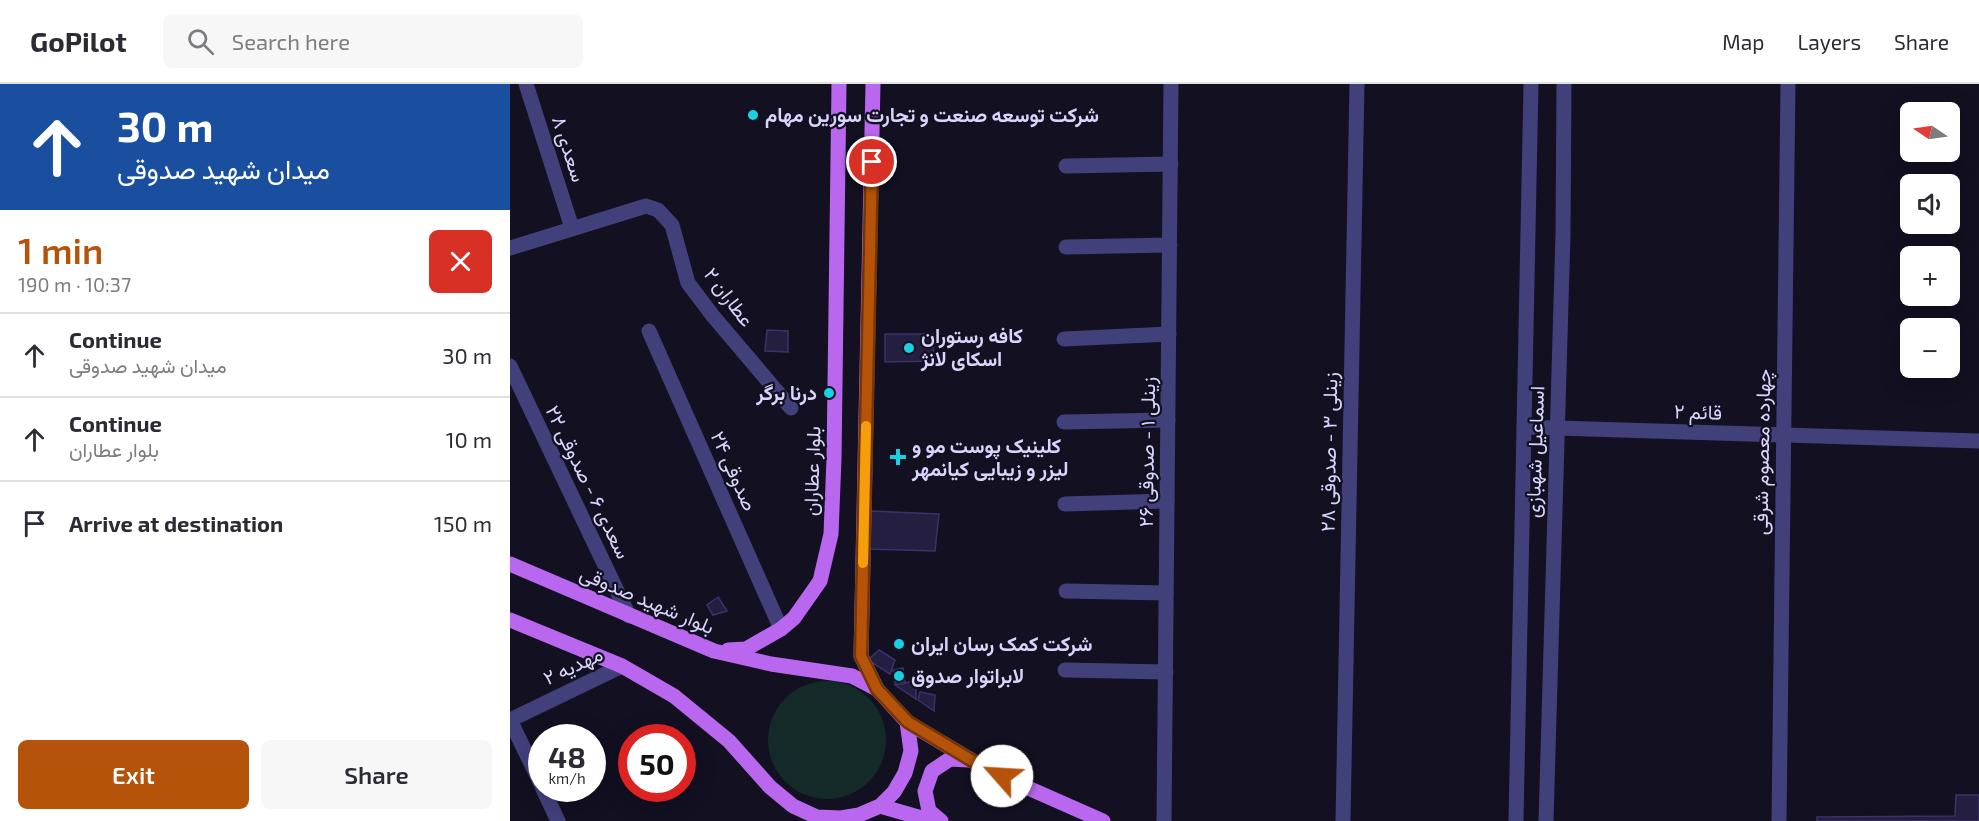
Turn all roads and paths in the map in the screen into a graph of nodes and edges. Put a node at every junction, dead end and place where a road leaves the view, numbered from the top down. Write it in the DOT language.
graph roads {
  1 [pos="526,84"];
  2 [pos="839,84"];
  3 [pos="873,84"];
  4 [pos="1171,84"];
  5 [pos="1357,84"];
  6 [pos="1532,84"];
  7 [pos="1564,84"];
  8 [pos="1788,84"];
  9 [pos="1171,165"];
  10 [pos="1066,166"];
  11 [pos="572,228"];
  12 [pos="1170,245"];
  13 [pos="1066,247"];
  14 [pos="510,248"];
  15 [pos="649,331"];
  16 [pos="1169,334"];
  17 [pos="1064,339"];
  18 [pos="510,366"];
  19 [pos="791,408"];
  20 [pos="1168,420"];
  21 [pos="1064,422"];
  22 [pos="1524,427"];
  23 [pos="1557,428"];
  24 [pos="1783,435"];
  25 [pos="1979,441"];
  26 [pos="1167,501"];
  27 [pos="1065,504"];
  28 [pos="510,564"];
  29 [pos="1066,591"];
  30 [pos="1166,593"];
  31 [pos="629,616"];
  32 [pos="510,620"];
  33 [pos="781,629"];
  34 [pos="714,651"];
  35 [pos="622,666"];
  36 [pos="1065,670"];
  37 [pos="1166,672"];
  38 [pos="877,689"];
  39 [pos="510,720"];
  40 [pos="908,722"];
  41 [pos="528,758"];
  42 [pos="971,760"];
  43 [pos="549,802"];
  44 [pos="873,812"];
  45 [pos="817,819"];
  46 [pos="558,821"];
  47 [pos="932,821"];
  48 [pos="941,821"];
  49 [pos="1103,821"];
  50 [pos="1164,821"];
  51 [pos="1343,821"];
  52 [pos="1516,821"];
  53 [pos="1546,821"];
  54 [pos="1779,821"];
  1 -- 11 [label="street, سعدی ۸"];
  2 -- 33 [label="main road, بلوار عطاران"];
  3 -- 38 [label="main road"];
  4 -- 9 [label="street, زینلی ۱ - صدوقی ۲۶"];
  5 -- 51 [label="street, زینلی ۳ - صدوقی ۲۸"];
  6 -- 22 [label="street, اسماعیل شهبازی"];
  7 -- 23 [label="street, اسماعیل شهبازی"];
  8 -- 24 [label="street, چهارده معصوم شرقی"];
  9 -- 10 [label="street"];
  9 -- 12 [label="street, زینلی ۱ - صدوقی ۲۶"];
  11 -- 14 [label="street, عطاران ۲"];
  11 -- 19 [label="street, عطاران ۲"];
  12 -- 13 [label="street"];
  12 -- 16 [label="street, زینلی ۱ - صدوقی ۲۶"];
  15 -- 33 [label="street, صدوقی ۲۴"];
  16 -- 17 [label="street"];
  16 -- 20 [label="street, زینلی ۱ - صدوقی ۲۶"];
  18 -- 31 [label="street, سعدی ۶ - صدوقی ۲۲"];
  20 -- 21 [label="street"];
  20 -- 26 [label="street, زینلی ۱ - صدوقی ۲۶"];
  22 -- 23 [label="street, قائم ۲"];
  22 -- 52 [label="street, اسماعیل شهبازی"];
  23 -- 24 [label="street, قائم ۲"];
  23 -- 53 [label="street, اسماعیل شهبازی"];
  24 -- 25 [label="street, قائم ۲"];
  24 -- 54 [label="street, چهارده معصوم شرقی"];
  26 -- 27 [label="street"];
  26 -- 30 [label="street, زینلی ۱ - صدوقی ۲۶"];
  28 -- 31 [label="main road, بلوار شهید صدوقی"];
  29 -- 30 [label="street"];
  30 -- 37 [label="street, زینلی ۱ - صدوقی ۲۶"];
  31 -- 34 [label="main road, بلوار شهید صدوقی"];
  32 -- 35 [label="main road"];
  33 -- 34 [label="main road, بلوار عطاران"];
  34 -- 38 [label="main road, بلوار شهید صدوقی"];
  35 -- 39 [label="street, مهدیه ۲"];
  35 -- 45 [label="main road"];
  36 -- 37 [label="street"];
  37 -- 50 [label="street, زینلی ۱ - صدوقی ۲۶"];
  38 -- 40 [label="main road"];
  39 -- 41 [label="street"];
  40 -- 42 [label="main road"];
  40 -- 44 [label="main road"];
  42 -- 48 [label="main road"];
  42 -- 49 [label="main road"];
  43 -- 46 [label="street"];
  44 -- 45 [label="main road"];
  44 -- 47 [label="main road"];
}
